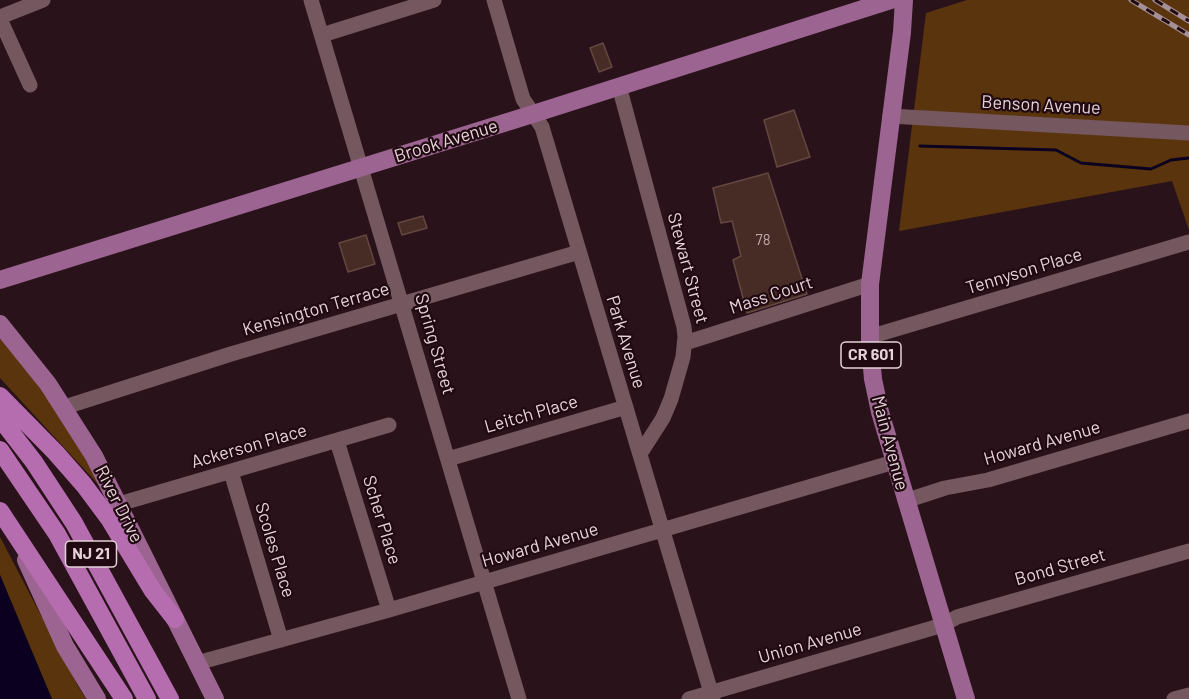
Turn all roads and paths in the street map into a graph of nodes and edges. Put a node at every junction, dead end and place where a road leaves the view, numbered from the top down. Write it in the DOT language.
graph roads {
  1 [pos="43,0"];
  2 [pos="312,0"];
  3 [pos="434,0"];
  4 [pos="494,0"];
  5 [pos="891,0"];
  6 [pos="904,0"];
  7 [pos="0,18"];
  8 [pos="322,36"];
  9 [pos="30,85"];
  10 [pos="619,87"];
  11 [pos="533,114"];
  12 [pos="890,117"];
  13 [pos="1189,133"];
  14 [pos="362,168"];
  15 [pos="1189,242"];
  16 [pos="579,252"];
  17 [pos="4,282"];
  18 [pos="870,284"];
  19 [pos="403,304"];
  20 [pos="0,324"];
  21 [pos="869,337"];
  22 [pos="685,344"];
  23 [pos="0,396"];
  24 [pos="64,407"];
  25 [pos="626,407"];
  26 [pos="0,418"];
  27 [pos="1189,421"];
  28 [pos="389,425"];
  29 [pos="337,441"];
  30 [pos="0,450"];
  31 [pos="640,453"];
  32 [pos="448,459"];
  33 [pos="894,462"];
  34 [pos="231,472"];
  35 [pos="905,501"];
  36 [pos="119,504"];
  37 [pos="0,511"];
  38 [pos="662,530"];
  39 [pos="1189,551"];
  40 [pos="484,582"];
  41 [pos="389,610"];
  42 [pos="175,619"];
  43 [pos="943,625"];
  44 [pos="281,640"];
  45 [pos="197,663"];
  46 [pos="1189,695"];
  47 [pos="712,696"];
  48 [pos="97,699"];
  49 [pos="124,699"];
  50 [pos="147,699"];
  51 [pos="170,699"];
  52 [pos="215,699"];
  53 [pos="519,699"];
  54 [pos="688,699"];
  55 [pos="966,699"];
  56 [pos="1174,699"];
  1 -- 7 [label="street"];
  2 -- 8 [label="street, Spring Street"];
  3 -- 8 [label="street"];
  4 -- 11 [label="street, Park Avenue"];
  5 -- 10 [label="main road, Brook Avenue"];
  6 -- 12 [label="main road, Main Avenue / CR 601"];
  7 -- 9 [label="street"];
  8 -- 14 [label="street, Spring Street"];
  10 -- 11 [label="main road, Brook Avenue"];
  10 -- 22 [label="street, Stewart Street"];
  11 -- 14 [label="main road, Brook Avenue"];
  11 -- 16 [label="street, Park Avenue"];
  12 -- 13 [label="street, Benson Avenue"];
  12 -- 18 [label="main road, Main Avenue / CR 601"];
  14 -- 17 [label="main road, Brook Avenue"];
  14 -- 19 [label="street, Spring Street"];
  15 -- 21 [label="street, Tennyson Place"];
  16 -- 19 [label="street, Kensington Terrace"];
  16 -- 25 [label="street, Park Avenue"];
  18 -- 21 [label="main road, Main Avenue / CR 601"];
  18 -- 22 [label="street, Mass Court"];
  19 -- 24 [label="street, Kensington Terrace"];
  19 -- 32 [label="street, Spring Street"];
  20 -- 24 [label="main road, River Drive"];
  21 -- 33 [label="main road, Main Avenue / CR 601"];
  22 -- 31 [label="street, Stewart Street"];
  23 -- 42 [label="highway"];
  24 -- 36 [label="main road, River Drive"];
  25 -- 31 [label="street, Park Avenue"];
  25 -- 32 [label="street, Leitch Place"];
  26 -- 51 [label="highway, NJ 21"];
  27 -- 35 [label="street, Howard Avenue"];
  28 -- 29 [label="street, Ackerson Place"];
  29 -- 34 [label="street, Ackerson Place"];
  29 -- 41 [label="street, Scher Place"];
  30 -- 50 [label="highway, NJ 21"];
  31 -- 38 [label="street, Park Avenue"];
  32 -- 40 [label="street, Spring Street"];
  33 -- 35 [label="main road, Main Avenue / CR 601"];
  33 -- 38 [label="street, Howard Avenue"];
  34 -- 36 [label="street, Ackerson Place"];
  34 -- 44 [label="street, Scoles Place"];
  35 -- 43 [label="main road, Main Avenue / CR 601"];
  36 -- 42 [label="main road, River Drive"];
  37 -- 48 [label="main road"];
  37 -- 49 [label="highway"];
  38 -- 40 [label="street, Howard Avenue"];
  38 -- 47 [label="street, Park Avenue"];
  39 -- 43 [label="street, Bond Street"];
  40 -- 41 [label="street, Howard Avenue"];
  40 -- 53 [label="street, Spring Street"];
  41 -- 44 [label="street, Howard Avenue"];
  42 -- 45 [label="main road, River Drive"];
  43 -- 47 [label="street, Union Avenue"];
  43 -- 55 [label="main road, Main Avenue / CR 601"];
  44 -- 45 [label="street, Howard Avenue"];
  45 -- 52 [label="main road, River Drive"];
  46 -- 56 [label="street"];
  47 -- 54 [label="street, Union Avenue"];
}
